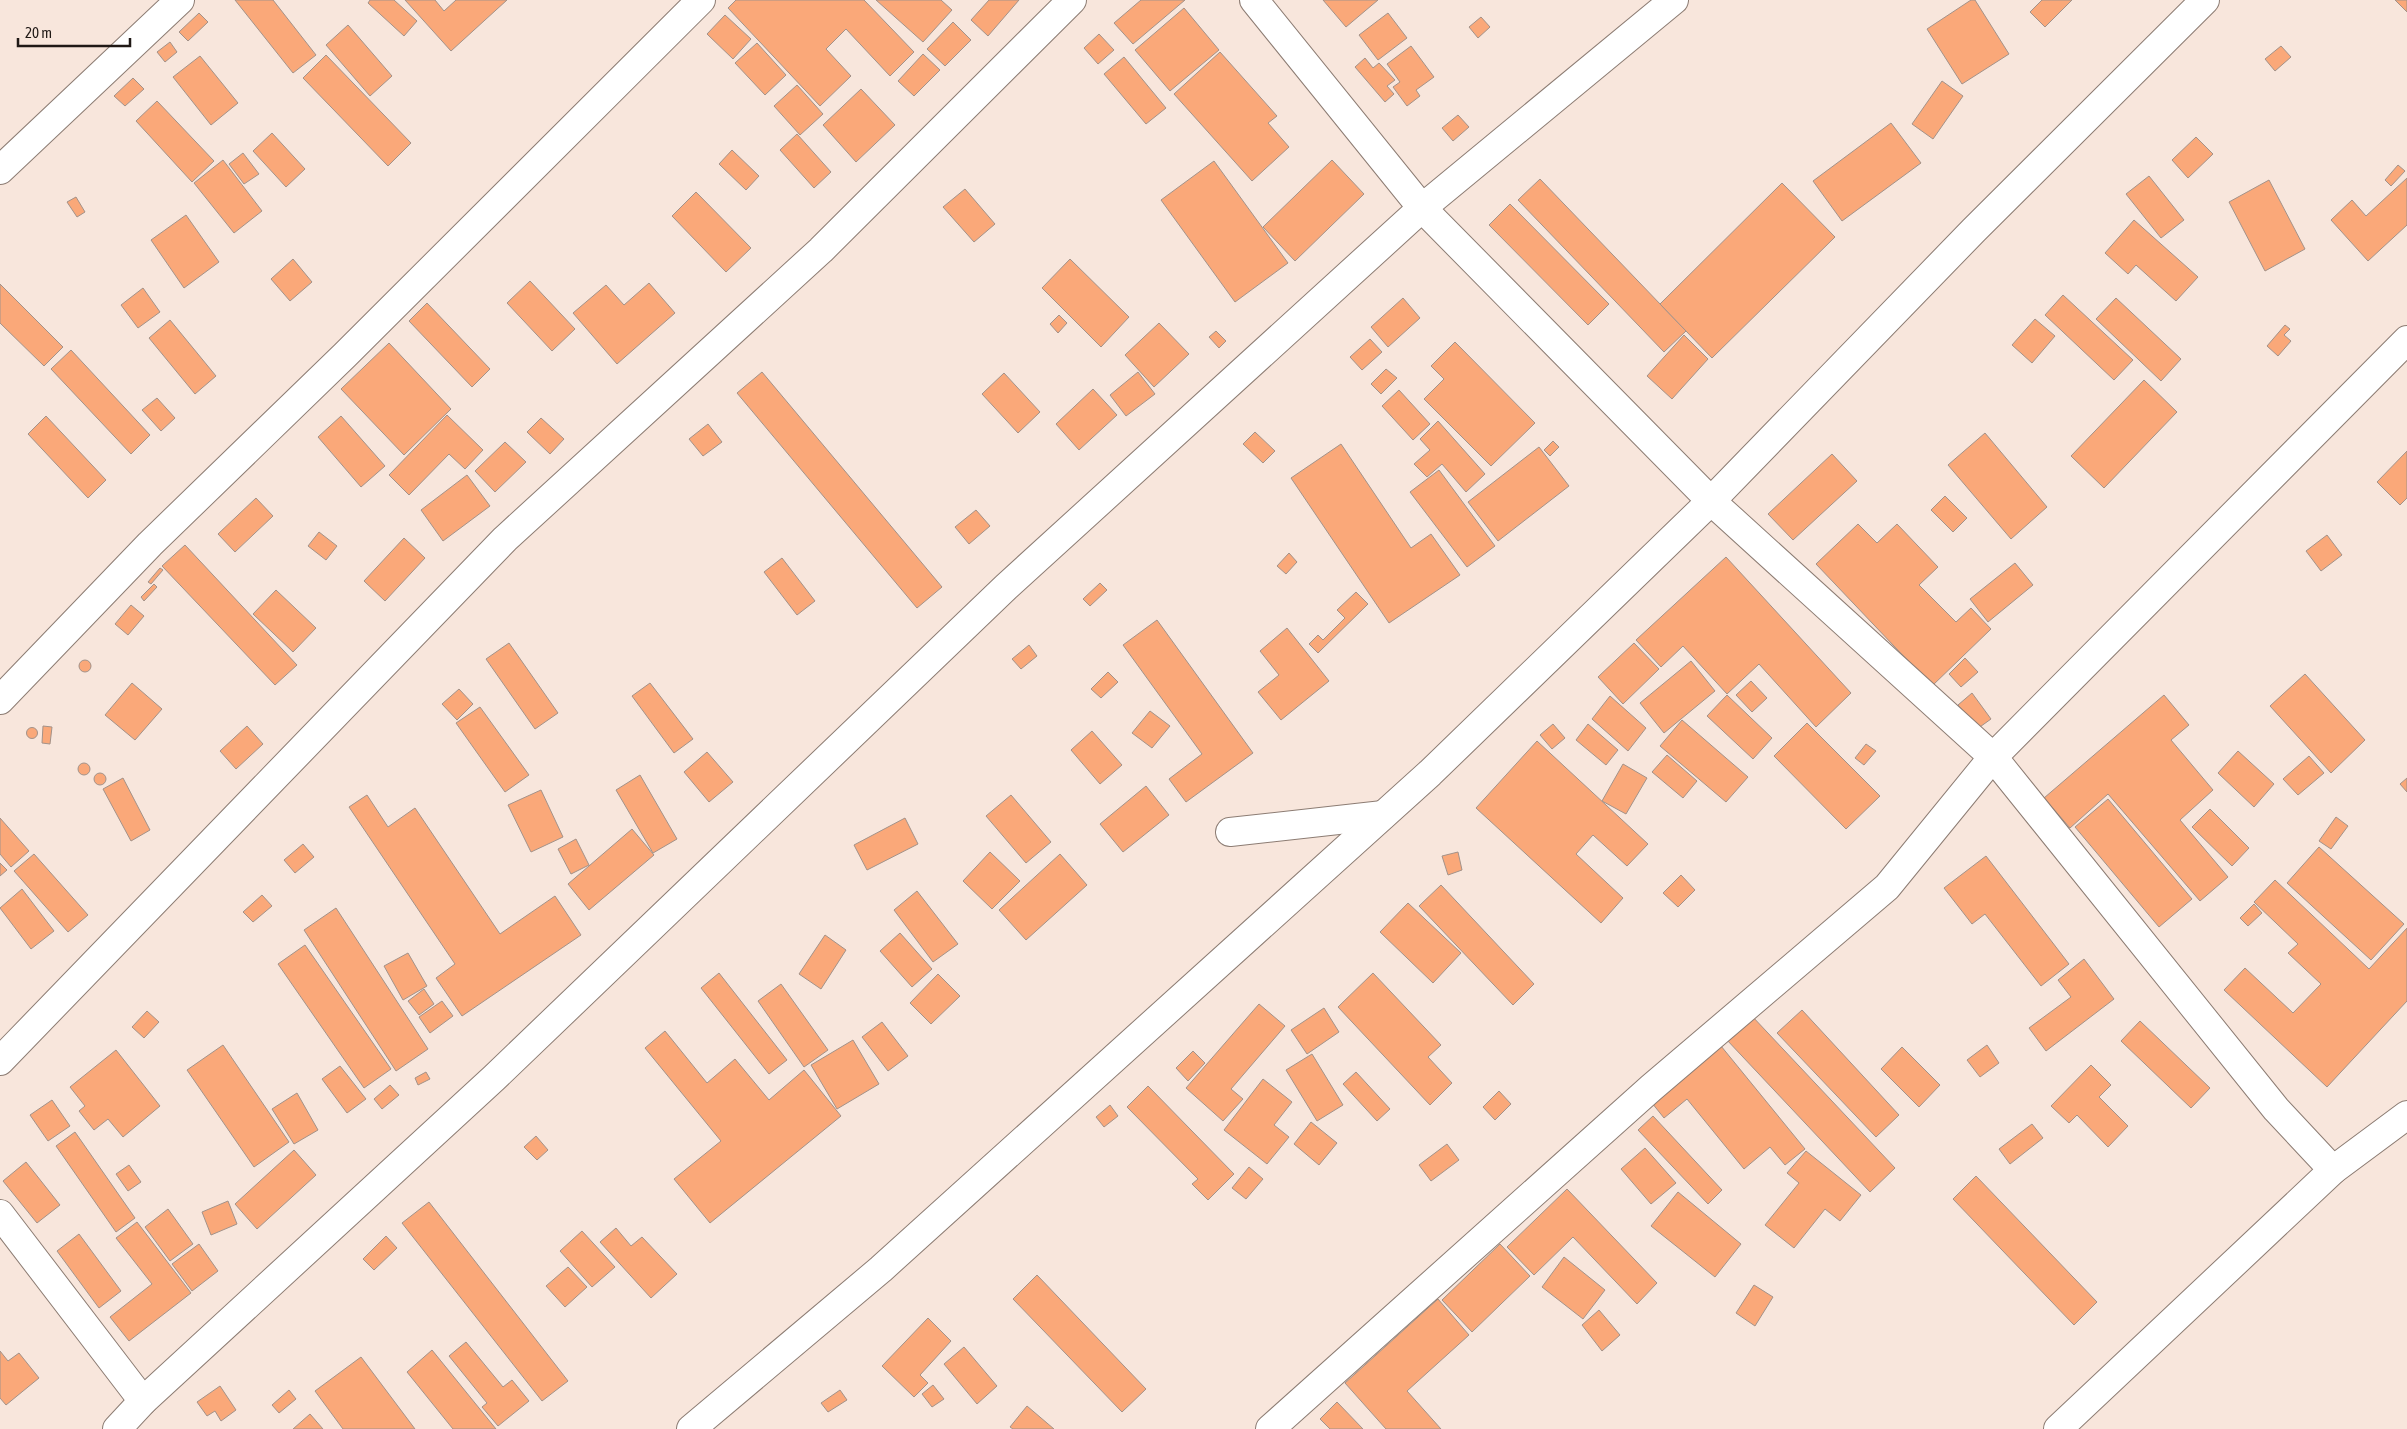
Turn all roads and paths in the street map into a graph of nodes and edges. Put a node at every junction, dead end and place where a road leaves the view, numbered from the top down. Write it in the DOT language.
graph roads {
  1 [pos="180,0"];
  2 [pos="701,0"];
  3 [pos="1072,0"];
  4 [pos="1254,0"];
  5 [pos="1674,0"];
  6 [pos="2205,0"];
  7 [pos="0,170"];
  8 [pos="1422,208"];
  9 [pos="2407,340"];
  10 [pos="1711,501"];
  11 [pos="0,700"];
  12 [pos="1993,757"];
  13 [pos="1383,815"];
  14 [pos="1230,832"];
  15 [pos="0,1061"];
  16 [pos="2407,1116"];
  17 [pos="2333,1170"];
  18 [pos="0,1214"];
  19 [pos="143,1401"];
  20 [pos="117,1429"];
  21 [pos="692,1429"];
  22 [pos="1270,1429"];
  23 [pos="2058,1429"];
  1 -- 7 [label="street"];
  2 -- 11 [label="street"];
  3 -- 15 [label="street"];
  4 -- 8 [label="street"];
  5 -- 8 [label="street"];
  6 -- 10 [label="street"];
  8 -- 10 [label="street"];
  8 -- 19 [label="street"];
  9 -- 12 [label="street"];
  10 -- 12 [label="street"];
  10 -- 13 [label="street"];
  12 -- 17 [label="street"];
  12 -- 22 [label="street"];
  13 -- 14 [label="street"];
  13 -- 21 [label="street"];
  16 -- 17 [label="street"];
  17 -- 23 [label="street"];
  18 -- 19 [label="street"];
  19 -- 20 [label="street"];
}
